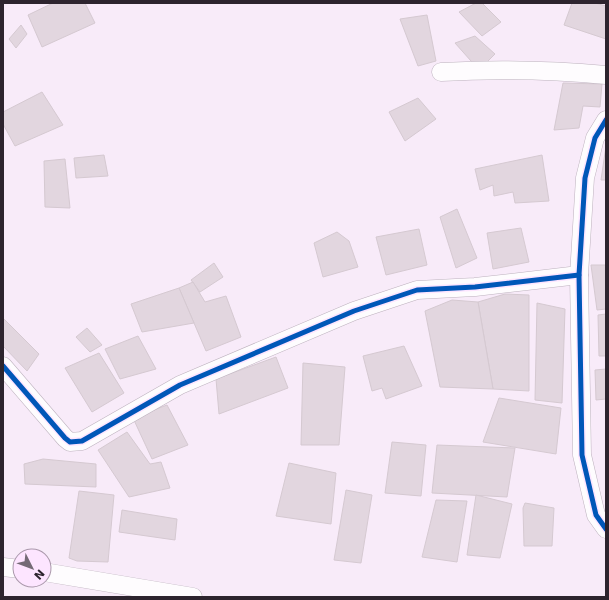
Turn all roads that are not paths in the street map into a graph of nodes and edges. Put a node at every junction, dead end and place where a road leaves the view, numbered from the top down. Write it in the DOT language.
graph roads {
  1 [pos="440,72"];
  2 [pos="606,75"];
  3 [pos="606,120"];
  4 [pos="579,275"];
  5 [pos="3,366"];
  6 [pos="606,529"];
  7 [pos="52,573"];
  8 [pos="193,597"];
  1 -- 2 [label="street"];
  3 -- 4 [label="street"];
  4 -- 5 [label="street"];
  4 -- 6 [label="street"];
  7 -- 8 [label="street"];
}
